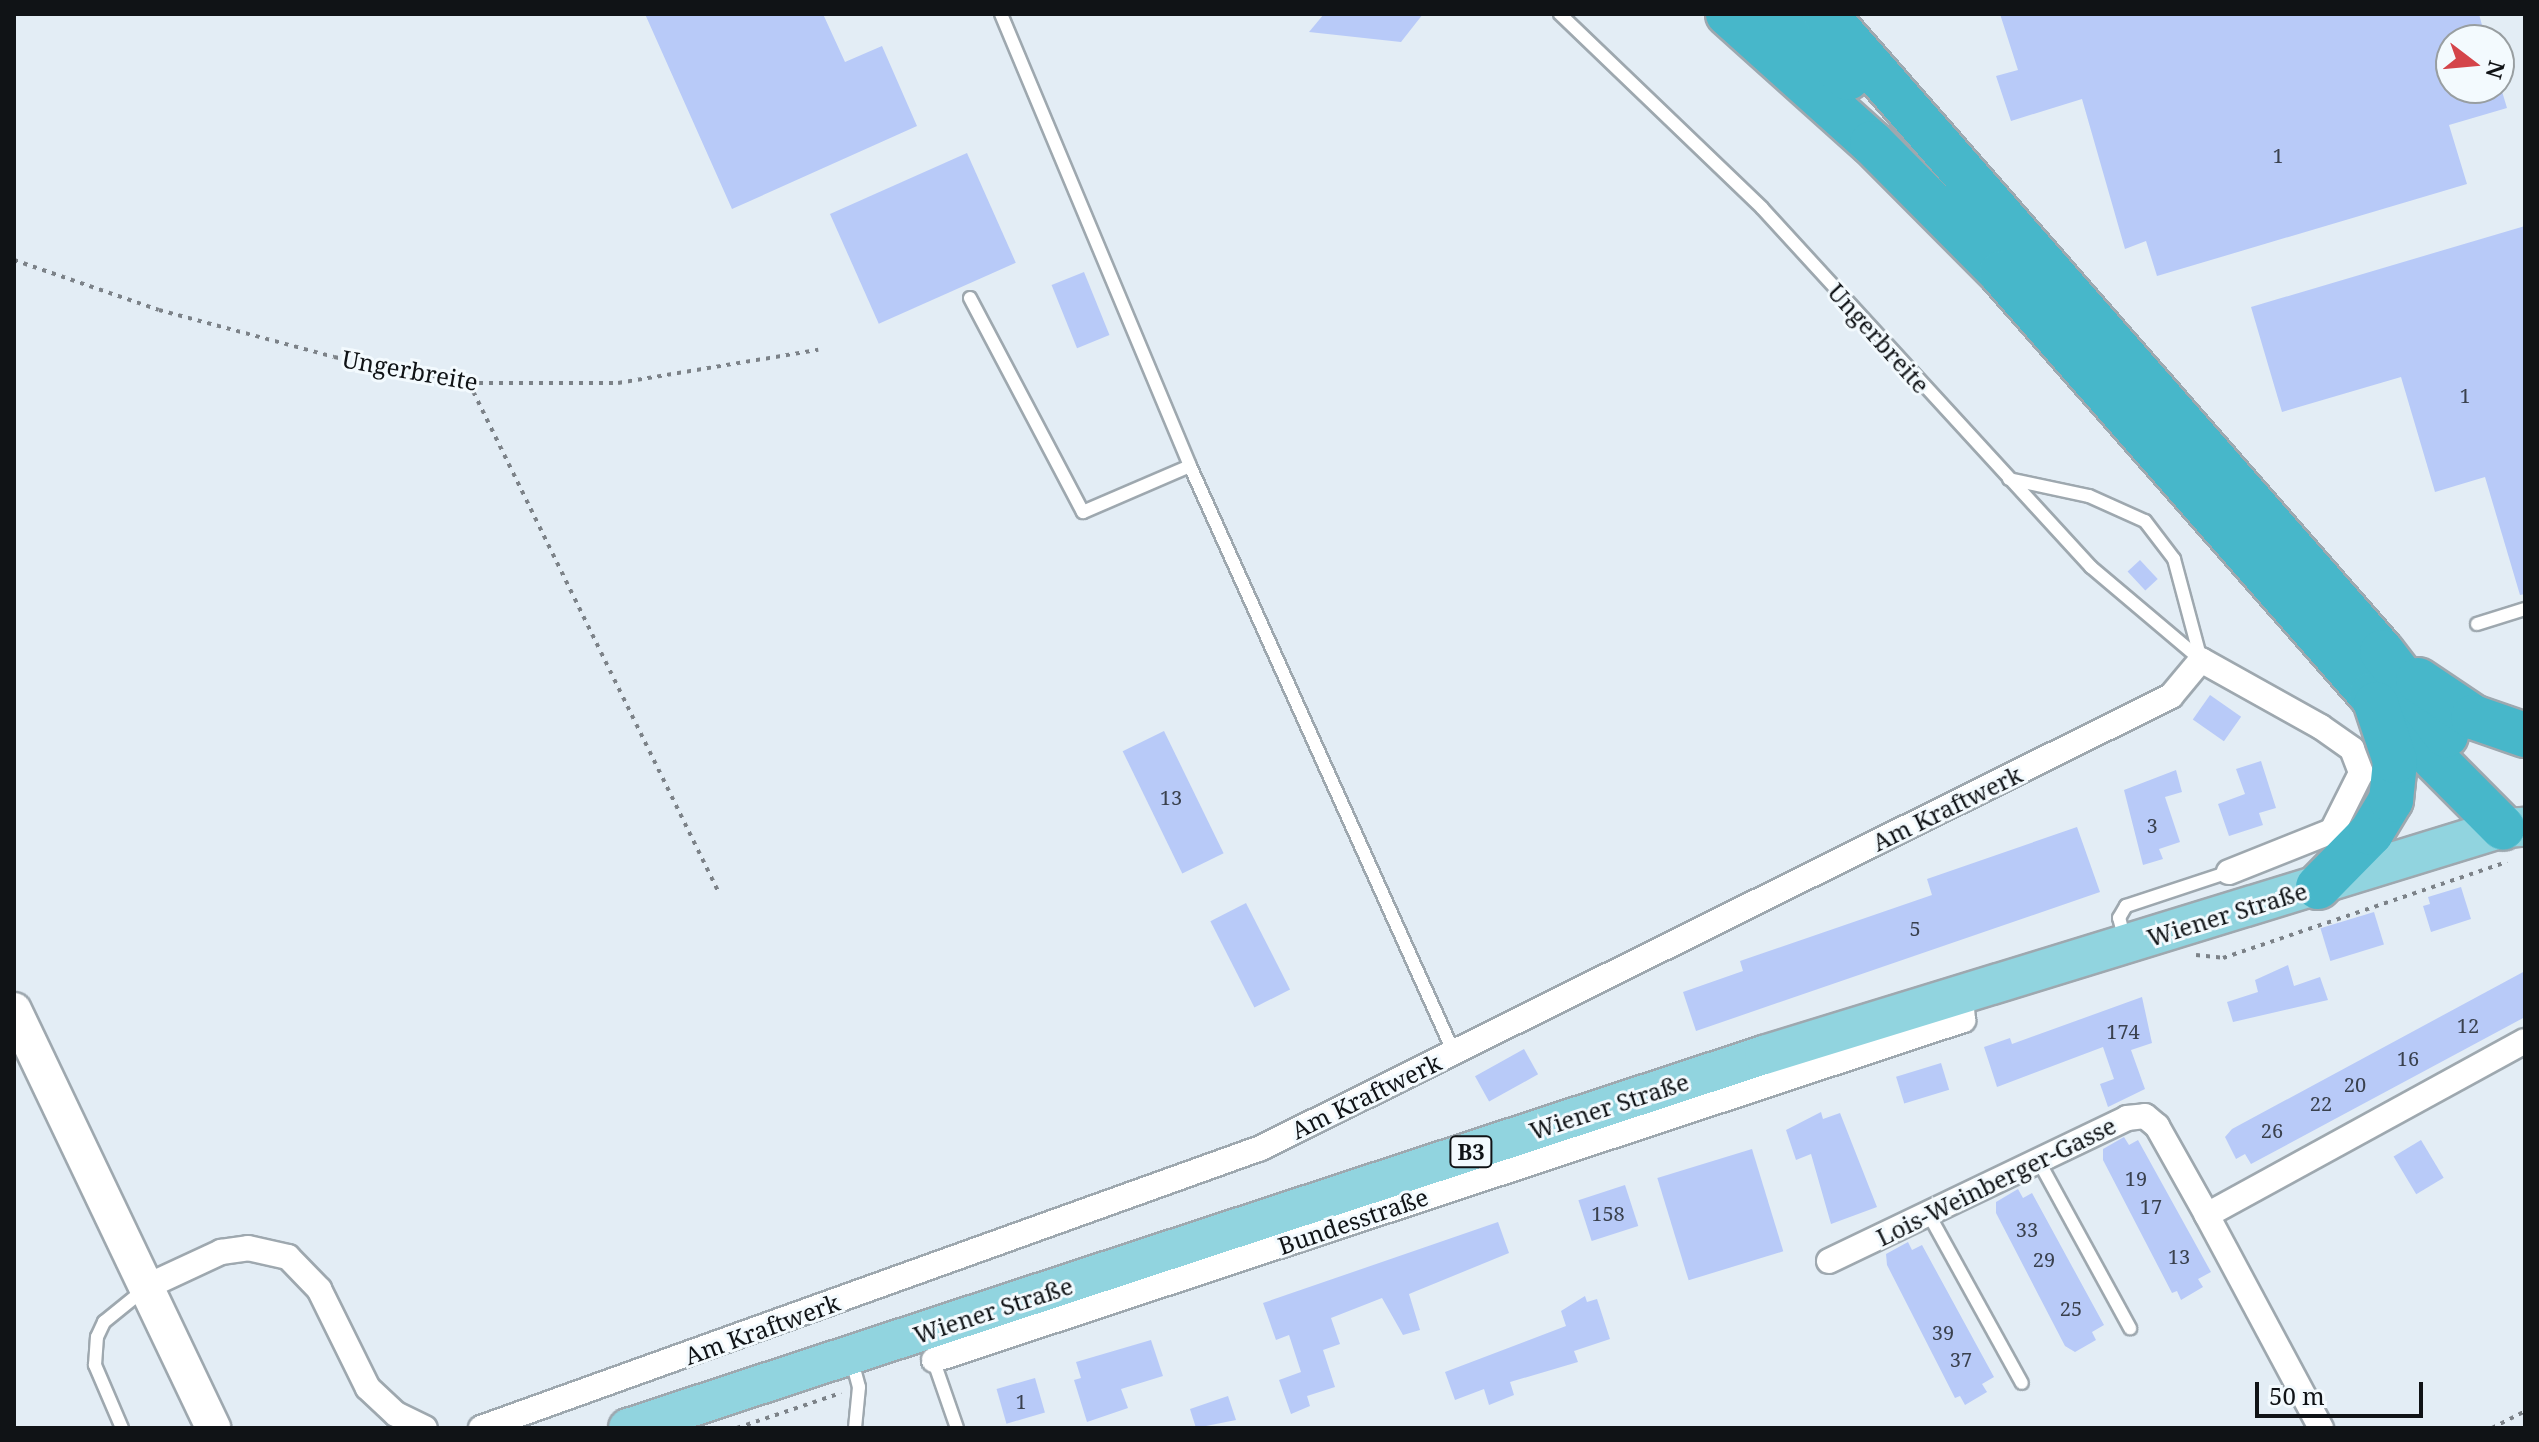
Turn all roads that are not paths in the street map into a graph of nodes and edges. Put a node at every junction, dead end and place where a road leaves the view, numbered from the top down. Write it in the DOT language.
graph roads {
  1 [pos="1001,14"];
  2 [pos="1560,14"];
  3 [pos="1728,14"];
  4 [pos="1779,14"];
  5 [pos="1825,14"];
  6 [pos="1959,174"];
  7 [pos="970,298"];
  8 [pos="1190,466"];
  9 [pos="2009,479"];
  10 [pos="2525,609"];
  11 [pos="2477,624"];
  12 [pos="2382,652"];
  13 [pos="2201,660"];
  14 [pos="2371,695"];
  15 [pos="2525,735"];
  16 [pos="2516,832"];
  17 [pos="2229,872"];
  18 [pos="2318,887"];
  19 [pos="2126,946"];
  20 [pos="14,1010"];
  21 [pos="2525,1041"];
  22 [pos="1454,1053"];
  23 [pos="2038,1160"];
  24 [pos="1928,1213"];
  25 [pos="2207,1215"];
  26 [pos="1829,1261"];
  27 [pos="148,1286"];
  28 [pos="2130,1328"];
  29 [pos="929,1347"];
  30 [pos="855,1372"];
  31 [pos="2022,1383"];
  32 [pos="640,1426"];
  33 [pos="122,1428"];
  34 [pos="213,1428"];
  35 [pos="425,1428"];
  36 [pos="481,1428"];
  37 [pos="855,1428"];
  38 [pos="957,1428"];
  39 [pos="2321,1428"];
  1 -- 8 [label="lane"];
  2 -- 9 [label="lane, Ungerbreite"];
  3 -- 14 [label="highway"];
  4 -- 6 [label="highway"];
  5 -- 6 [label="highway"];
  6 -- 12 [label="highway"];
  7 -- 8 [label="lane"];
  8 -- 22 [label="lane"];
  9 -- 13 [label="lane, Ungerbreite"];
  9 -- 13 [label="lane"];
  10 -- 11 [label="lane"];
  12 -- 15 [label="highway"];
  12 -- 16 [label="highway"];
  13 -- 17 [label="street"];
  13 -- 22 [label="street, Am Kraftwerk"];
  14 -- 16 [label="highway"];
  14 -- 18 [label="highway"];
  16 -- 18 [label="main road, Wiener Straße / B3"];
  17 -- 19 [label="lane"];
  18 -- 19 [label="main road, Wiener Straße / B3"];
  19 -- 29 [label="main road, Wiener Straße / B3"];
  20 -- 27 [label="street"];
  21 -- 25 [label="street"];
  22 -- 36 [label="street, Am Kraftwerk"];
  23 -- 24 [label="street, Lois-Weinberger-Gasse"];
  23 -- 25 [label="street, Lois-Weinberger-Gasse"];
  23 -- 28 [label="lane"];
  24 -- 26 [label="street, Lois-Weinberger-Gasse"];
  24 -- 31 [label="lane"];
  25 -- 39 [label="street, Lois-Weinberger-Gasse"];
  27 -- 33 [label="lane"];
  27 -- 34 [label="street"];
  27 -- 35 [label="street"];
  29 -- 30 [label="main road, Wiener Straße / B3"];
  29 -- 38 [label="lane"];
  30 -- 32 [label="main road, Wiener Straße / B3"];
  30 -- 37 [label="lane"];
}
